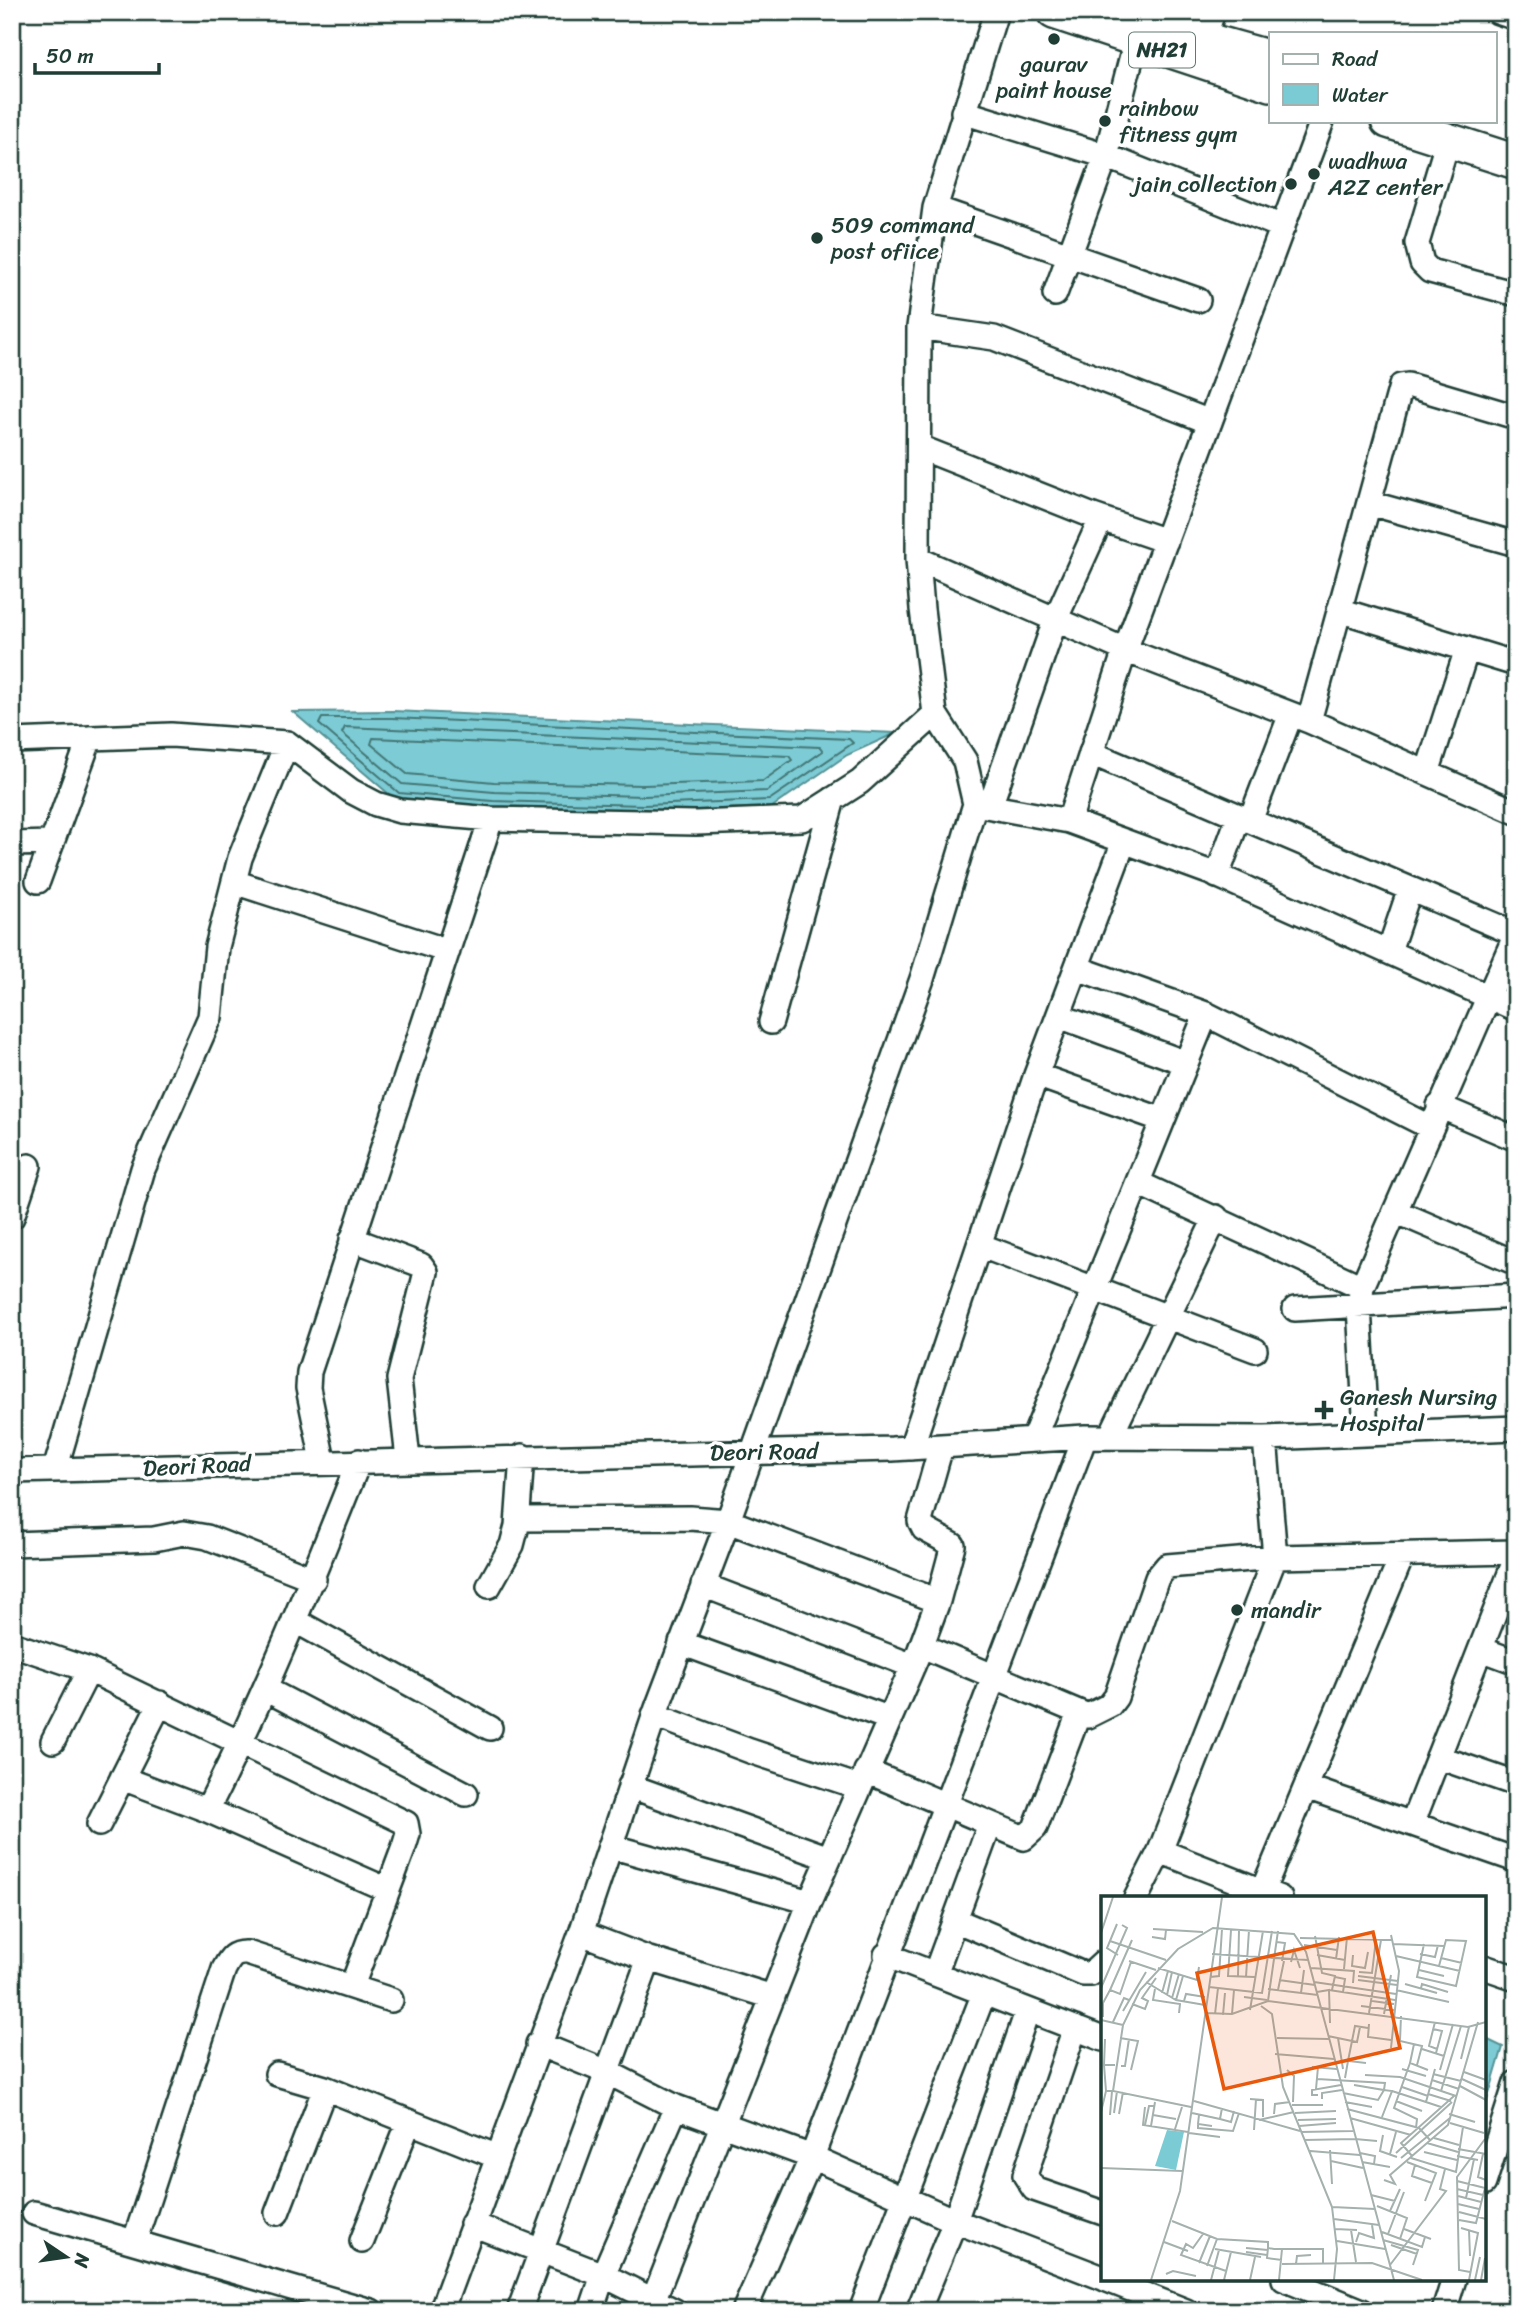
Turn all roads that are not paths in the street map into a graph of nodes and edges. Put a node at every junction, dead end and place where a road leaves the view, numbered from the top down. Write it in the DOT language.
graph roads {
  1 [pos="996,12"];
  2 [pos="1054,12"];
  3 [pos="1110,12"];
  4 [pos="1498,12"];
  5 [pos="1516,19"];
  6 [pos="1209,25"];
  7 [pos="1136,40"];
  8 [pos="1269,57"];
  9 [pos="1269,83"];
  10 [pos="962,111"];
  11 [pos="1322,122"];
  12 [pos="1396,122"];
  13 [pos="1456,130"];
  14 [pos="1516,139"];
  15 [pos="1105,156"];
  16 [pos="1516,162"];
  17 [pos="935,208"];
  18 [pos="1283,227"];
  19 [pos="1070,254"];
  20 [pos="1055,294"];
  21 [pos="1516,294"];
  22 [pos="1198,300"];
  23 [pos="919,327"];
  24 [pos="1516,417"];
  25 [pos="1210,422"];
  26 [pos="919,447"];
  27 [pos="1368,503"];
  28 [pos="1101,519"];
  29 [pos="1166,541"];
  30 [pos="1516,544"];
  31 [pos="918,559"];
  32 [pos="1339,610"];
  33 [pos="1056,618"];
  34 [pos="1467,649"];
  35 [pos="1125,650"];
  36 [pos="1516,664"];
  37 [pos="935,714"];
  38 [pos="1300,717"];
  39 [pos="90,738"];
  40 [pos="12,741"];
  41 [pos="288,743"];
  42 [pos="1091,753"];
  43 [pos="1427,773"];
  44 [pos="833,799"];
  45 [pos="983,805"];
  46 [pos="1516,812"];
  47 [pos="491,818"];
  48 [pos="1245,819"];
  49 [pos="1069,821"];
  50 [pos="1125,841"];
  51 [pos="52,843"];
  52 [pos="12,844"];
  53 [pos="1217,876"];
  54 [pos="38,881"];
  55 [pos="234,882"];
  56 [pos="1409,889"];
  57 [pos="1516,934"];
  58 [pos="448,951"];
  59 [pos="1389,951"];
  60 [pos="1077,968"];
  61 [pos="1490,997"];
  62 [pos="1516,1009"];
  63 [pos="1206,1014"];
  64 [pos="1059,1016"];
  65 [pos="771,1022"];
  66 [pos="1186,1063"];
  67 [pos="1036,1075"];
  68 [pos="1434,1116"];
  69 [pos="1163,1120"];
  70 [pos="1516,1139"];
  71 [pos="29,1166"];
  72 [pos="1138,1183"];
  73 [pos="1395,1211"];
  74 [pos="12,1217"];
  75 [pos="1216,1217"];
  76 [pos="352,1239"];
  77 [pos="979,1245"];
  78 [pos="1516,1263"];
  79 [pos="1095,1289"];
  80 [pos="1516,1296"];
  81 [pos="1360,1297"];
  82 [pos="1295,1309"];
  83 [pos="1168,1317"];
  84 [pos="1255,1350"];
  85 [pos="1516,1428"];
  86 [pos="1366,1432"];
  87 [pos="1085,1437"];
  88 [pos="1110,1437"];
  89 [pos="1265,1438"];
  90 [pos="1033,1440"];
  91 [pos="941,1447"];
  92 [pos="911,1448"];
  93 [pos="751,1452"];
  94 [pos="522,1456"];
  95 [pos="408,1459"];
  96 [pos="323,1461"];
  97 [pos="359,1461"];
  98 [pos="55,1470"];
  99 [pos="12,1471"];
  100 [pos="518,1520"];
  101 [pos="728,1521"];
  102 [pos="12,1544"];
  103 [pos="1516,1552"];
  104 [pos="1402,1556"];
  105 [pos="1275,1557"];
  106 [pos="1516,1558"];
  107 [pos="314,1579"];
  108 [pos="704,1585"];
  109 [pos="489,1586"];
  110 [pos="938,1601"];
  111 [pos="294,1620"];
  112 [pos="681,1643"];
  113 [pos="12,1644"];
  114 [pos="1481,1648"];
  115 [pos="917,1656"];
  116 [pos="1516,1662"];
  117 [pos="89,1670"];
  118 [pos="995,1678"];
  119 [pos="265,1689"];
  120 [pos="160,1703"];
  121 [pos="1079,1713"];
  122 [pos="654,1715"];
  123 [pos="888,1718"];
  124 [pos="490,1728"];
  125 [pos="53,1741"];
  126 [pos="242,1742"];
  127 [pos="1438,1757"];
  128 [pos="122,1778"];
  129 [pos="862,1779"];
  130 [pos="1516,1784"];
  131 [pos="630,1786"];
  132 [pos="1306,1787"];
  133 [pos="466,1794"];
  134 [pos="945,1807"];
  135 [pos="207,1810"];
  136 [pos="99,1824"];
  137 [pos="990,1824"];
  138 [pos="1412,1824"];
  139 [pos="610,1846"];
  140 [pos="1160,1851"];
  141 [pos="829,1858"];
  142 [pos="1516,1860"];
  143 [pos="388,1890"];
  144 [pos="1271,1895"];
  145 [pos="1137,1896"];
  146 [pos="810,1902"];
  147 [pos="955,1920"];
  148 [pos="580,1933"];
  149 [pos="886,1955"];
  150 [pos="649,1959"];
  151 [pos="1101,1965"];
  152 [pos="1486,1968"];
  153 [pos="935,1974"];
  154 [pos="1516,1978"];
  155 [pos="352,1986"];
  156 [pos="984,1993"];
  157 [pos="773,1997"];
  158 [pos="391,2000"];
  159 [pos="1027,2012"];
  160 [pos="1075,2028"];
  161 [pos="1101,2038"];
  162 [pos="538,2044"];
  163 [pos="607,2072"];
  164 [pos="277,2074"];
  165 [pos="1516,2083"];
  166 [pos="325,2088"];
  167 [pos="676,2106"];
  168 [pos="409,2122"];
  169 [pos="723,2122"];
  170 [pos="498,2157"];
  171 [pos="812,2157"];
  172 [pos="1486,2177"];
  173 [pos="904,2198"];
  174 [pos="1101,2212"];
  175 [pos="34,2213"];
  176 [pos="277,2213"];
  177 [pos="954,2221"];
  178 [pos="472,2224"];
  179 [pos="135,2240"];
  180 [pos="362,2241"];
  181 [pos="541,2251"];
  182 [pos="603,2275"];
  183 [pos="1101,2278"];
  184 [pos="1109,2281"];
  185 [pos="1289,2281"];
  186 [pos="1453,2281"];
  187 [pos="651,2306"];
  188 [pos="371,2311"];
  189 [pos="441,2311"];
  190 [pos="519,2311"];
  191 [pos="591,2311"];
  192 [pos="675,2311"];
  193 [pos="744,2311"];
  194 [pos="861,2311"];
  195 [pos="918,2311"];
  196 [pos="1186,2311"];
  197 [pos="1362,2311"];
  198 [pos="1444,2311"];
  1 -- 10 [label="street"];
  2 -- 7 [label="highway, NH21"];
  3 -- 6 [label="highway, NH21"];
  4 -- 5 [label="street"];
  6 -- 8 [label="highway, NH21"];
  7 -- 9 [label="highway, NH21"];
  7 -- 15 [label="street"];
  10 -- 15 [label="street"];
  10 -- 17 [label="street"];
  11 -- 18 [label="street"];
  12 -- 13 [label="highway"];
  13 -- 14 [label="highway"];
  13 -- 16 [label="highway"];
  13 -- 21 [label="street"];
  15 -- 18 [label="street"];
  15 -- 19 [label="street"];
  17 -- 19 [label="street"];
  17 -- 23 [label="street"];
  18 -- 25 [label="street"];
  19 -- 20 [label="street"];
  19 -- 22 [label="street"];
  23 -- 25 [label="street"];
  23 -- 26 [label="street"];
  24 -- 27 [label="street"];
  25 -- 29 [label="street"];
  26 -- 28 [label="street"];
  26 -- 31 [label="street"];
  27 -- 30 [label="street"];
  27 -- 32 [label="street"];
  28 -- 29 [label="street"];
  28 -- 33 [label="street"];
  29 -- 35 [label="street"];
  31 -- 33 [label="street"];
  31 -- 37 [label="street"];
  32 -- 34 [label="street"];
  32 -- 38 [label="street"];
  33 -- 35 [label="street"];
  33 -- 45 [label="street"];
  34 -- 36 [label="street"];
  34 -- 43 [label="street"];
  35 -- 38 [label="street"];
  35 -- 42 [label="street"];
  37 -- 44 [label="street"];
  37 -- 45 [label="street"];
  38 -- 43 [label="street"];
  38 -- 48 [label="street"];
  39 -- 40 [label="street"];
  39 -- 41 [label="street"];
  39 -- 51 [label="street"];
  41 -- 47 [label="street"];
  41 -- 55 [label="street"];
  42 -- 48 [label="street"];
  42 -- 49 [label="street"];
  43 -- 46 [label="street"];
  44 -- 47 [label="street"];
  44 -- 65 [label="street"];
  45 -- 49 [label="street"];
  45 -- 93 [label="street"];
  47 -- 58 [label="street"];
  48 -- 53 [label="street"];
  48 -- 56 [label="street"];
  49 -- 50 [label="street"];
  50 -- 53 [label="street"];
  50 -- 60 [label="street"];
  51 -- 52 [label="street"];
  51 -- 54 [label="street"];
  53 -- 59 [label="street"];
  55 -- 58 [label="street"];
  55 -- 98 [label="street"];
  56 -- 57 [label="street"];
  56 -- 59 [label="street"];
  57 -- 61 [label="street"];
  58 -- 76 [label="street"];
  59 -- 61 [label="street"];
  60 -- 63 [label="street"];
  60 -- 64 [label="street"];
  61 -- 62 [label="street"];
  61 -- 68 [label="street"];
  63 -- 66 [label="street"];
  63 -- 68 [label="street"];
  64 -- 66 [label="street"];
  64 -- 67 [label="street"];
  66 -- 69 [label="street"];
  67 -- 69 [label="street"];
  67 -- 77 [label="street"];
  68 -- 70 [label="street"];
  68 -- 73 [label="street"];
  69 -- 72 [label="street"];
  71 -- 74 [label="street"];
  72 -- 75 [label="street"];
  72 -- 79 [label="street"];
  73 -- 78 [label="street"];
  73 -- 81 [label="street"];
  75 -- 81 [label="street"];
  75 -- 83 [label="street"];
  76 -- 95 [label="street"];
  76 -- 96 [label="street"];
  77 -- 79 [label="street"];
  77 -- 92 [label="street"];
  79 -- 83 [label="street"];
  79 -- 90 [label="street"];
  80 -- 81 [label="street"];
  81 -- 82 [label="street"];
  81 -- 86 [label="street"];
  83 -- 84 [label="street"];
  83 -- 88 [label="street"];
  85 -- 86 [label="street, Deori Road"];
  86 -- 89 [label="street, Deori Road"];
  87 -- 88 [label="street, Deori Road"];
  87 -- 90 [label="street, Deori Road"];
  87 -- 118 [label="street"];
  88 -- 89 [label="street, Deori Road"];
  89 -- 105 [label="street"];
  90 -- 91 [label="street, Deori Road"];
  91 -- 92 [label="street, Deori Road"];
  91 -- 110 [label="street"];
  92 -- 93 [label="street, Deori Road"];
  93 -- 94 [label="street, Deori Road"];
  93 -- 101 [label="street"];
  94 -- 95 [label="street, Deori Road"];
  94 -- 100 [label="street"];
  95 -- 97 [label="street, Deori Road"];
  96 -- 97 [label="street, Deori Road"];
  96 -- 98 [label="street, Deori Road"];
  97 -- 107 [label="street"];
  98 -- 99 [label="street, Deori Road"];
  100 -- 101 [label="street"];
  100 -- 109 [label="street"];
  101 -- 108 [label="street"];
  101 -- 110 [label="street"];
  102 -- 107 [label="street"];
  103 -- 104 [label="street"];
  104 -- 105 [label="street"];
  104 -- 132 [label="street"];
  105 -- 121 [label="street"];
  105 -- 140 [label="street"];
  106 -- 114 [label="street"];
  107 -- 111 [label="street"];
  108 -- 112 [label="street"];
  108 -- 115 [label="street"];
  110 -- 115 [label="street"];
  111 -- 119 [label="street"];
  111 -- 124 [label="street"];
  112 -- 122 [label="street"];
  112 -- 123 [label="street"];
  113 -- 117 [label="street"];
  114 -- 116 [label="street"];
  114 -- 127 [label="street"];
  115 -- 118 [label="street"];
  115 -- 123 [label="street"];
  117 -- 120 [label="street"];
  117 -- 125 [label="street"];
  118 -- 121 [label="street"];
  118 -- 134 [label="street"];
  119 -- 126 [label="street"];
  119 -- 133 [label="street"];
  120 -- 126 [label="street"];
  120 -- 128 [label="street"];
  121 -- 137 [label="street"];
  122 -- 129 [label="street"];
  122 -- 131 [label="street"];
  123 -- 129 [label="street"];
  126 -- 135 [label="street"];
  126 -- 143 [label="street"];
  127 -- 130 [label="street"];
  127 -- 138 [label="street"];
  128 -- 135 [label="street"];
  128 -- 136 [label="street"];
  129 -- 134 [label="street"];
  129 -- 141 [label="street"];
  131 -- 139 [label="street"];
  131 -- 141 [label="street"];
  132 -- 138 [label="street"];
  132 -- 144 [label="street"];
  134 -- 137 [label="street"];
  134 -- 149 [label="street"];
  135 -- 143 [label="street"];
  137 -- 147 [label="street"];
  138 -- 142 [label="street"];
  139 -- 146 [label="street"];
  139 -- 148 [label="street"];
  140 -- 144 [label="street"];
  140 -- 145 [label="street"];
  141 -- 146 [label="street"];
  143 -- 155 [label="street"];
  146 -- 157 [label="street"];
  147 -- 151 [label="street"];
  147 -- 153 [label="street"];
  148 -- 150 [label="street"];
  148 -- 162 [label="street"];
  149 -- 153 [label="street"];
  149 -- 171 [label="street"];
  150 -- 157 [label="street"];
  150 -- 163 [label="street"];
  152 -- 154 [label="street"];
  153 -- 156 [label="street"];
  155 -- 158 [label="street"];
  155 -- 179 [label="street"];
  156 -- 159 [label="street"];
  156 -- 173 [label="street"];
  157 -- 169 [label="street"];
  159 -- 160 [label="street"];
  159 -- 177 [label="street"];
  160 -- 161 [label="street"];
  160 -- 174 [label="street"];
  162 -- 163 [label="street"];
  162 -- 170 [label="street"];
  163 -- 167 [label="street"];
  163 -- 181 [label="street"];
  164 -- 166 [label="street"];
  165 -- 172 [label="street"];
  166 -- 168 [label="street"];
  166 -- 176 [label="street"];
  167 -- 169 [label="street"];
  167 -- 182 [label="street"];
  168 -- 170 [label="street"];
  168 -- 180 [label="street"];
  169 -- 171 [label="street"];
  169 -- 187 [label="street"];
  170 -- 178 [label="street"];
  171 -- 173 [label="street"];
  171 -- 193 [label="street"];
  173 -- 177 [label="street"];
  173 -- 194 [label="street"];
  175 -- 179 [label="street"];
  177 -- 183 [label="street"];
  177 -- 195 [label="street"];
  178 -- 181 [label="street"];
  178 -- 189 [label="street"];
  179 -- 188 [label="street"];
  181 -- 182 [label="street"];
  181 -- 190 [label="street"];
  182 -- 187 [label="street"];
  182 -- 191 [label="street"];
  184 -- 196 [label="street"];
  185 -- 197 [label="street"];
  186 -- 198 [label="street"];
  187 -- 192 [label="street"];
}
